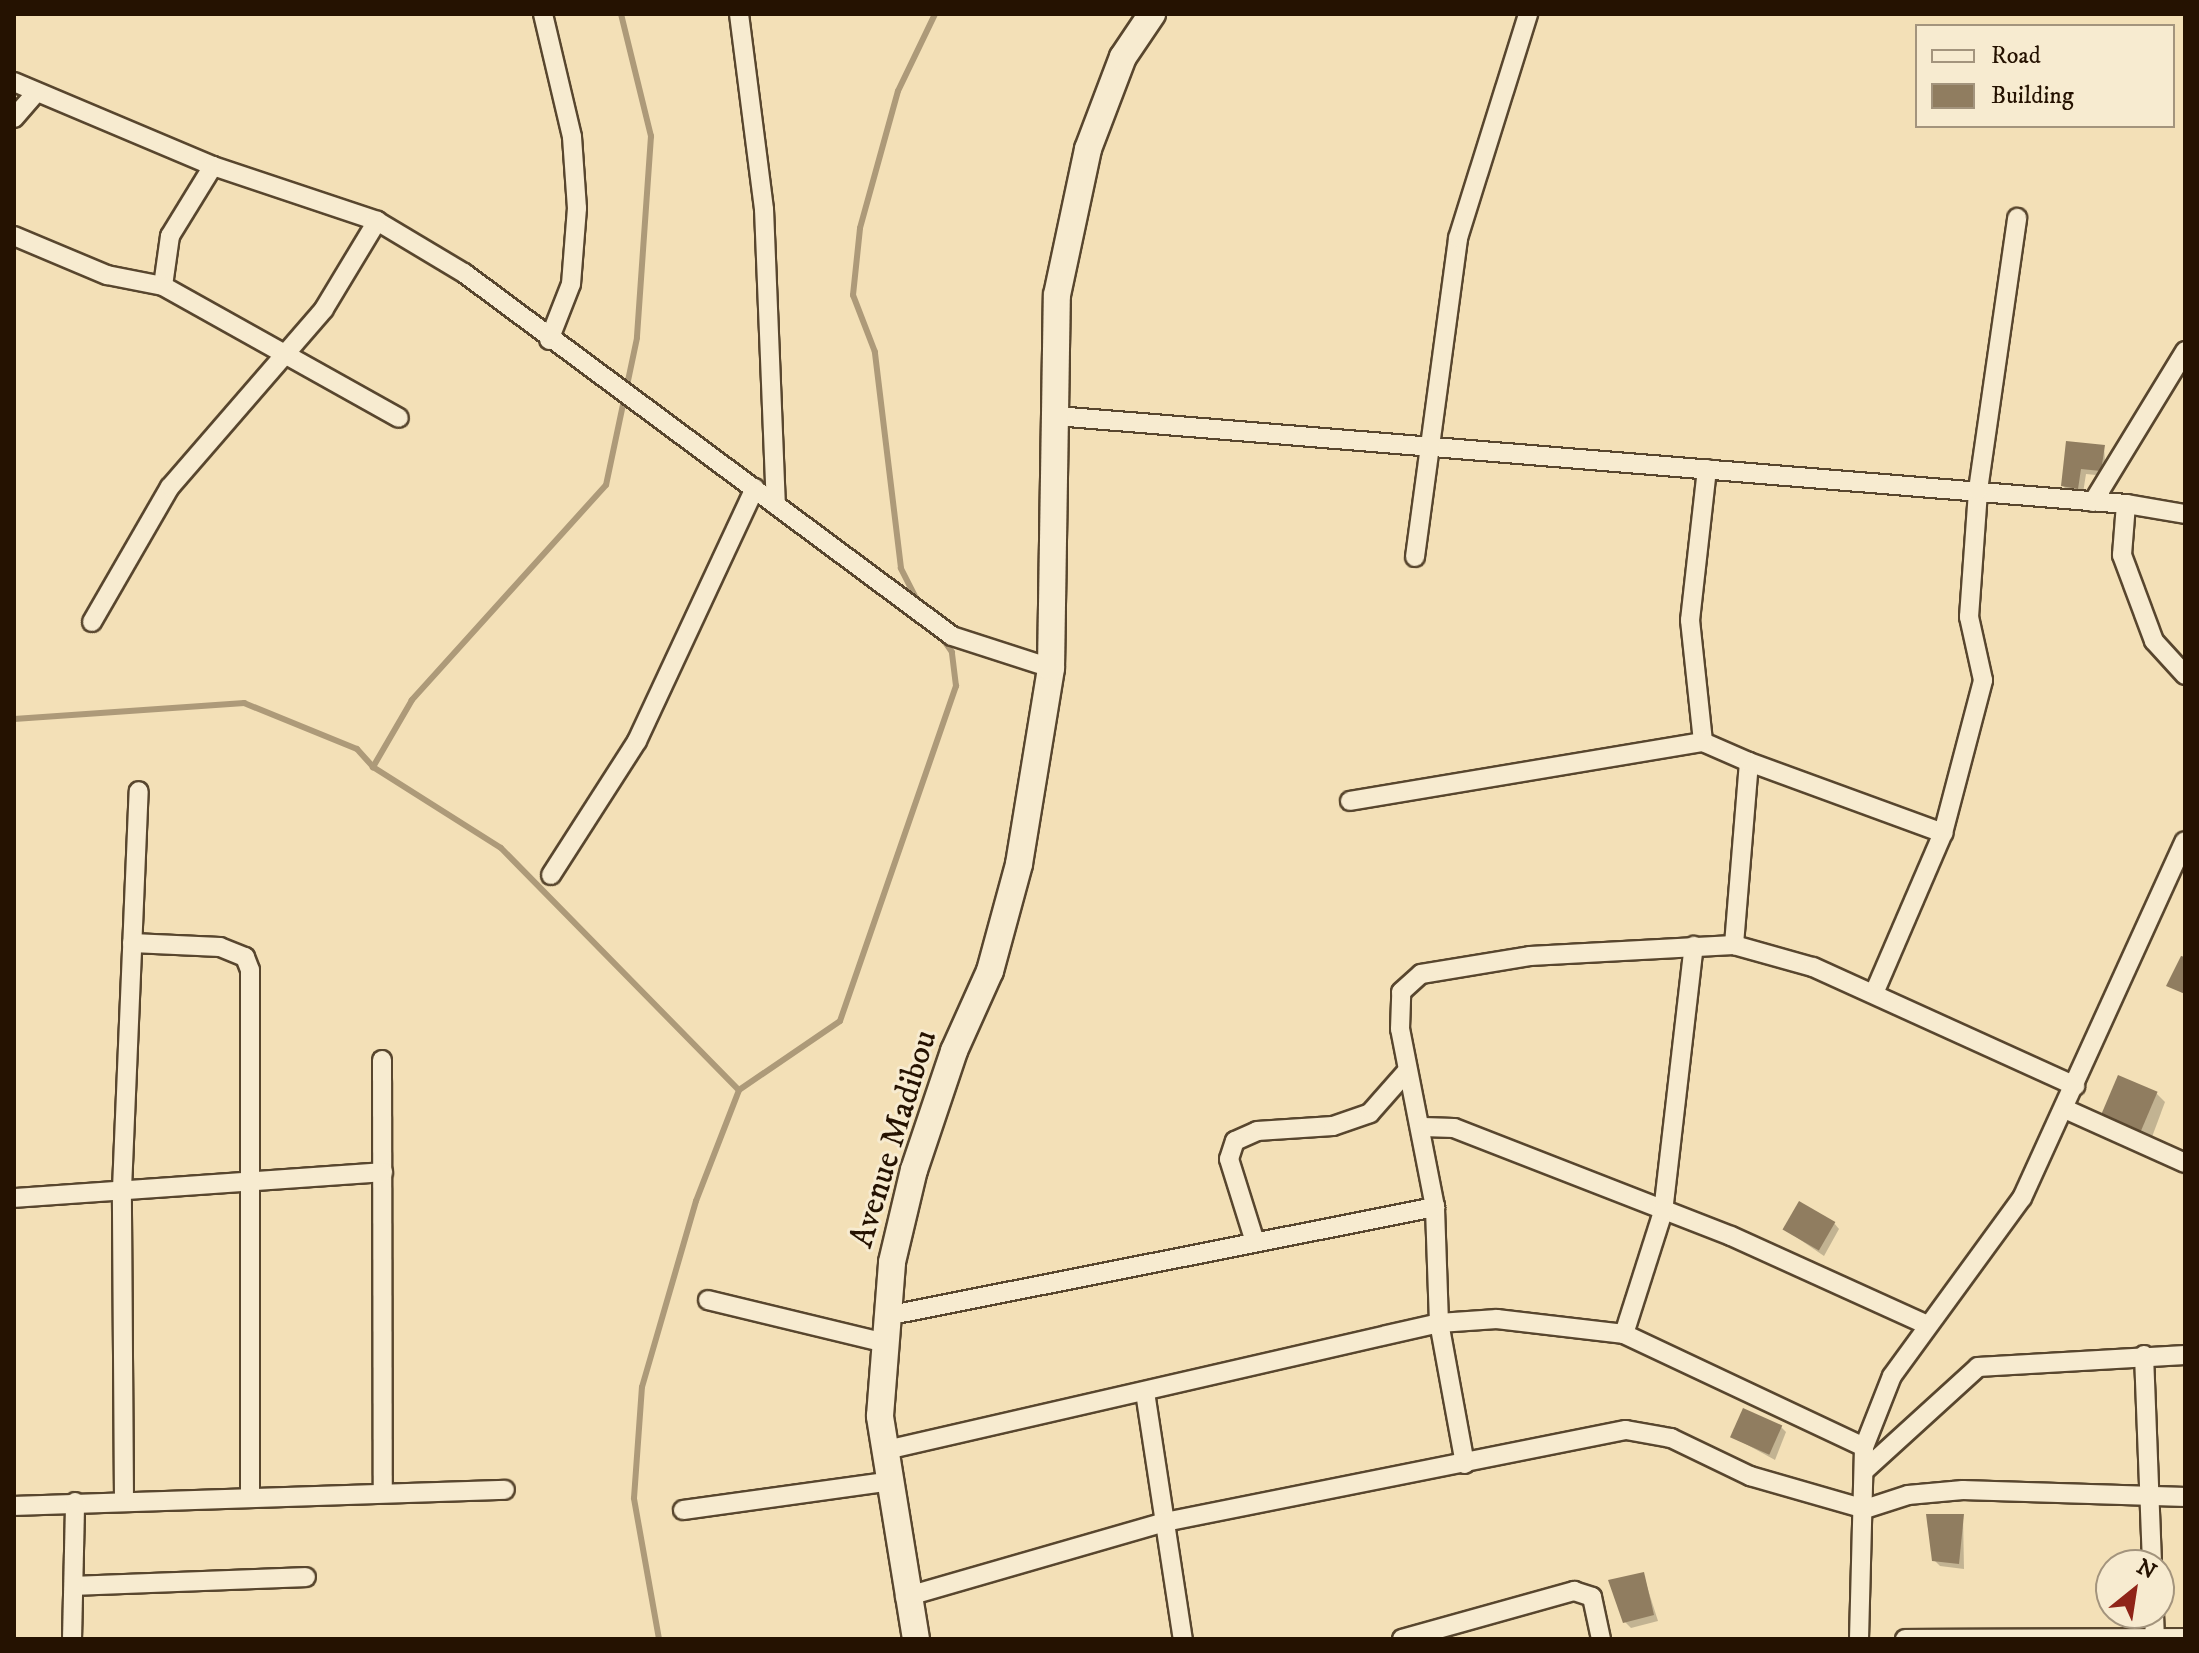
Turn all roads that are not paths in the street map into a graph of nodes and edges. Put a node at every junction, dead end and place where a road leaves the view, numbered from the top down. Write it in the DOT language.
graph roads {
  1 [pos="543,14"];
  2 [pos="739,14"];
  3 [pos="1152,14"];
  4 [pos="1528,14"];
  5 [pos="14,82"];
  6 [pos="36,93"];
  7 [pos="14,118"];
  8 [pos="213,166"];
  9 [pos="2017,218"];
  10 [pos="377,221"];
  11 [pos="14,236"];
  12 [pos="163,286"];
  13 [pos="549,340"];
  14 [pos="2185,351"];
  15 [pos="286,352"];
  16 [pos="1056,416"];
  17 [pos="399,418"];
  18 [pos="1429,443"];
  19 [pos="1707,469"];
  20 [pos="755,488"];
  21 [pos="1978,490"];
  22 [pos="2093,502"];
  23 [pos="2126,504"];
  24 [pos="776,505"];
  25 [pos="2185,514"];
  26 [pos="1415,557"];
  27 [pos="92,622"];
  28 [pos="1051,668"];
  29 [pos="2185,675"];
  30 [pos="1703,742"];
  31 [pos="1749,762"];
  32 [pos="139,791"];
  33 [pos="1350,801"];
  34 [pos="1943,833"];
  35 [pos="2185,841"];
  36 [pos="551,875"];
  37 [pos="132,943"];
  38 [pos="1734,945"];
  39 [pos="1694,946"];
  40 [pos="1874,993"];
  41 [pos="382,1060"];
  42 [pos="1407,1071"];
  43 [pos="2075,1086"];
  44 [pos="2067,1110"];
  45 [pos="1423,1127"];
  46 [pos="2185,1163"];
  47 [pos="383,1172"];
  48 [pos="253,1180"];
  49 [pos="122,1189"];
  50 [pos="14,1198"];
  51 [pos="1435,1207"];
  52 [pos="1663,1212"];
  53 [pos="1255,1242"];
  54 [pos="708,1300"];
  55 [pos="1439,1323"];
  56 [pos="1927,1325"];
  57 [pos="884,1329"];
  58 [pos="1624,1334"];
  59 [pos="2144,1355"];
  60 [pos="2185,1355"];
  61 [pos="1145,1392"];
  62 [pos="1864,1447"];
  63 [pos="882,1451"];
  64 [pos="1465,1464"];
  65 [pos="1865,1470"];
  66 [pos="886,1482"];
  67 [pos="383,1489"];
  68 [pos="505,1490"];
  69 [pos="250,1493"];
  70 [pos="2185,1497"];
  71 [pos="124,1499"];
  72 [pos="2153,1499"];
  73 [pos="75,1502"];
  74 [pos="14,1506"];
  75 [pos="1865,1509"];
  76 [pos="683,1510"];
  77 [pos="1165,1522"];
  78 [pos="2152,1549"];
  79 [pos="306,1577"];
  80 [pos="74,1586"];
  81 [pos="905,1597"];
  82 [pos="2155,1638"];
  83 [pos="2185,1638"];
  84 [pos="72,1639"];
  85 [pos="916,1639"];
  86 [pos="1183,1639"];
  87 [pos="1402,1639"];
  88 [pos="1601,1639"];
  89 [pos="1859,1639"];
  90 [pos="1905,1639"];
  1 -- 13 [label="street"];
  2 -- 24 [label="street"];
  3 -- 16 [label="street, Avenue Madibou"];
  4 -- 18 [label="street"];
  5 -- 6 [label="street"];
  6 -- 7 [label="street"];
  6 -- 8 [label="street"];
  8 -- 10 [label="street"];
  8 -- 12 [label="street"];
  9 -- 21 [label="street"];
  10 -- 13 [label="street"];
  10 -- 15 [label="street"];
  11 -- 12 [label="street"];
  12 -- 15 [label="street"];
  13 -- 20 [label="street"];
  14 -- 22 [label="street"];
  15 -- 17 [label="street"];
  15 -- 27 [label="street"];
  16 -- 18 [label="street"];
  16 -- 28 [label="street, Avenue Madibou"];
  18 -- 19 [label="street"];
  18 -- 26 [label="street"];
  19 -- 21 [label="street"];
  19 -- 30 [label="street"];
  20 -- 24 [label="street"];
  20 -- 36 [label="street"];
  21 -- 22 [label="street"];
  21 -- 34 [label="street"];
  22 -- 23 [label="street"];
  23 -- 25 [label="street"];
  23 -- 29 [label="street"];
  24 -- 28 [label="street"];
  28 -- 57 [label="street, Avenue Madibou"];
  30 -- 31 [label="street"];
  30 -- 33 [label="street"];
  31 -- 34 [label="street"];
  31 -- 38 [label="street"];
  32 -- 37 [label="street"];
  34 -- 40 [label="street"];
  35 -- 43 [label="street"];
  37 -- 48 [label="street"];
  37 -- 49 [label="street"];
  38 -- 39 [label="street"];
  38 -- 40 [label="street"];
  39 -- 42 [label="street"];
  39 -- 52 [label="street"];
  40 -- 43 [label="street"];
  41 -- 47 [label="street"];
  42 -- 45 [label="street"];
  42 -- 53 [label="street"];
  43 -- 44 [label="street"];
  44 -- 46 [label="street"];
  44 -- 56 [label="street"];
  45 -- 51 [label="street"];
  45 -- 52 [label="street"];
  47 -- 48 [label="street"];
  47 -- 67 [label="street"];
  48 -- 49 [label="street"];
  48 -- 69 [label="street"];
  49 -- 50 [label="street"];
  49 -- 71 [label="street"];
  51 -- 53 [label="street"];
  51 -- 55 [label="street"];
  52 -- 56 [label="street"];
  52 -- 58 [label="street"];
  53 -- 57 [label="street"];
  54 -- 57 [label="street"];
  55 -- 58 [label="street"];
  55 -- 61 [label="street"];
  55 -- 64 [label="street"];
  56 -- 62 [label="street"];
  57 -- 63 [label="street, Avenue Madibou"];
  58 -- 62 [label="street"];
  59 -- 60 [label="street"];
  59 -- 65 [label="street"];
  59 -- 72 [label="street"];
  61 -- 63 [label="street"];
  61 -- 77 [label="street"];
  62 -- 65 [label="street"];
  63 -- 66 [label="street, Avenue Madibou"];
  64 -- 75 [label="street"];
  64 -- 77 [label="street"];
  65 -- 75 [label="street"];
  66 -- 76 [label="street"];
  66 -- 81 [label="street, Avenue Madibou"];
  67 -- 68 [label="street"];
  67 -- 69 [label="street"];
  69 -- 71 [label="street"];
  70 -- 72 [label="street"];
  71 -- 73 [label="street"];
  72 -- 75 [label="street"];
  72 -- 78 [label="street"];
  73 -- 74 [label="street"];
  73 -- 80 [label="street"];
  75 -- 89 [label="street"];
  77 -- 81 [label="street"];
  77 -- 86 [label="street"];
  79 -- 80 [label="street"];
  80 -- 84 [label="street"];
  81 -- 85 [label="street, Avenue Madibou"];
  82 -- 83 [label="street"];
  82 -- 90 [label="street"];
  87 -- 88 [label="street"];
}
